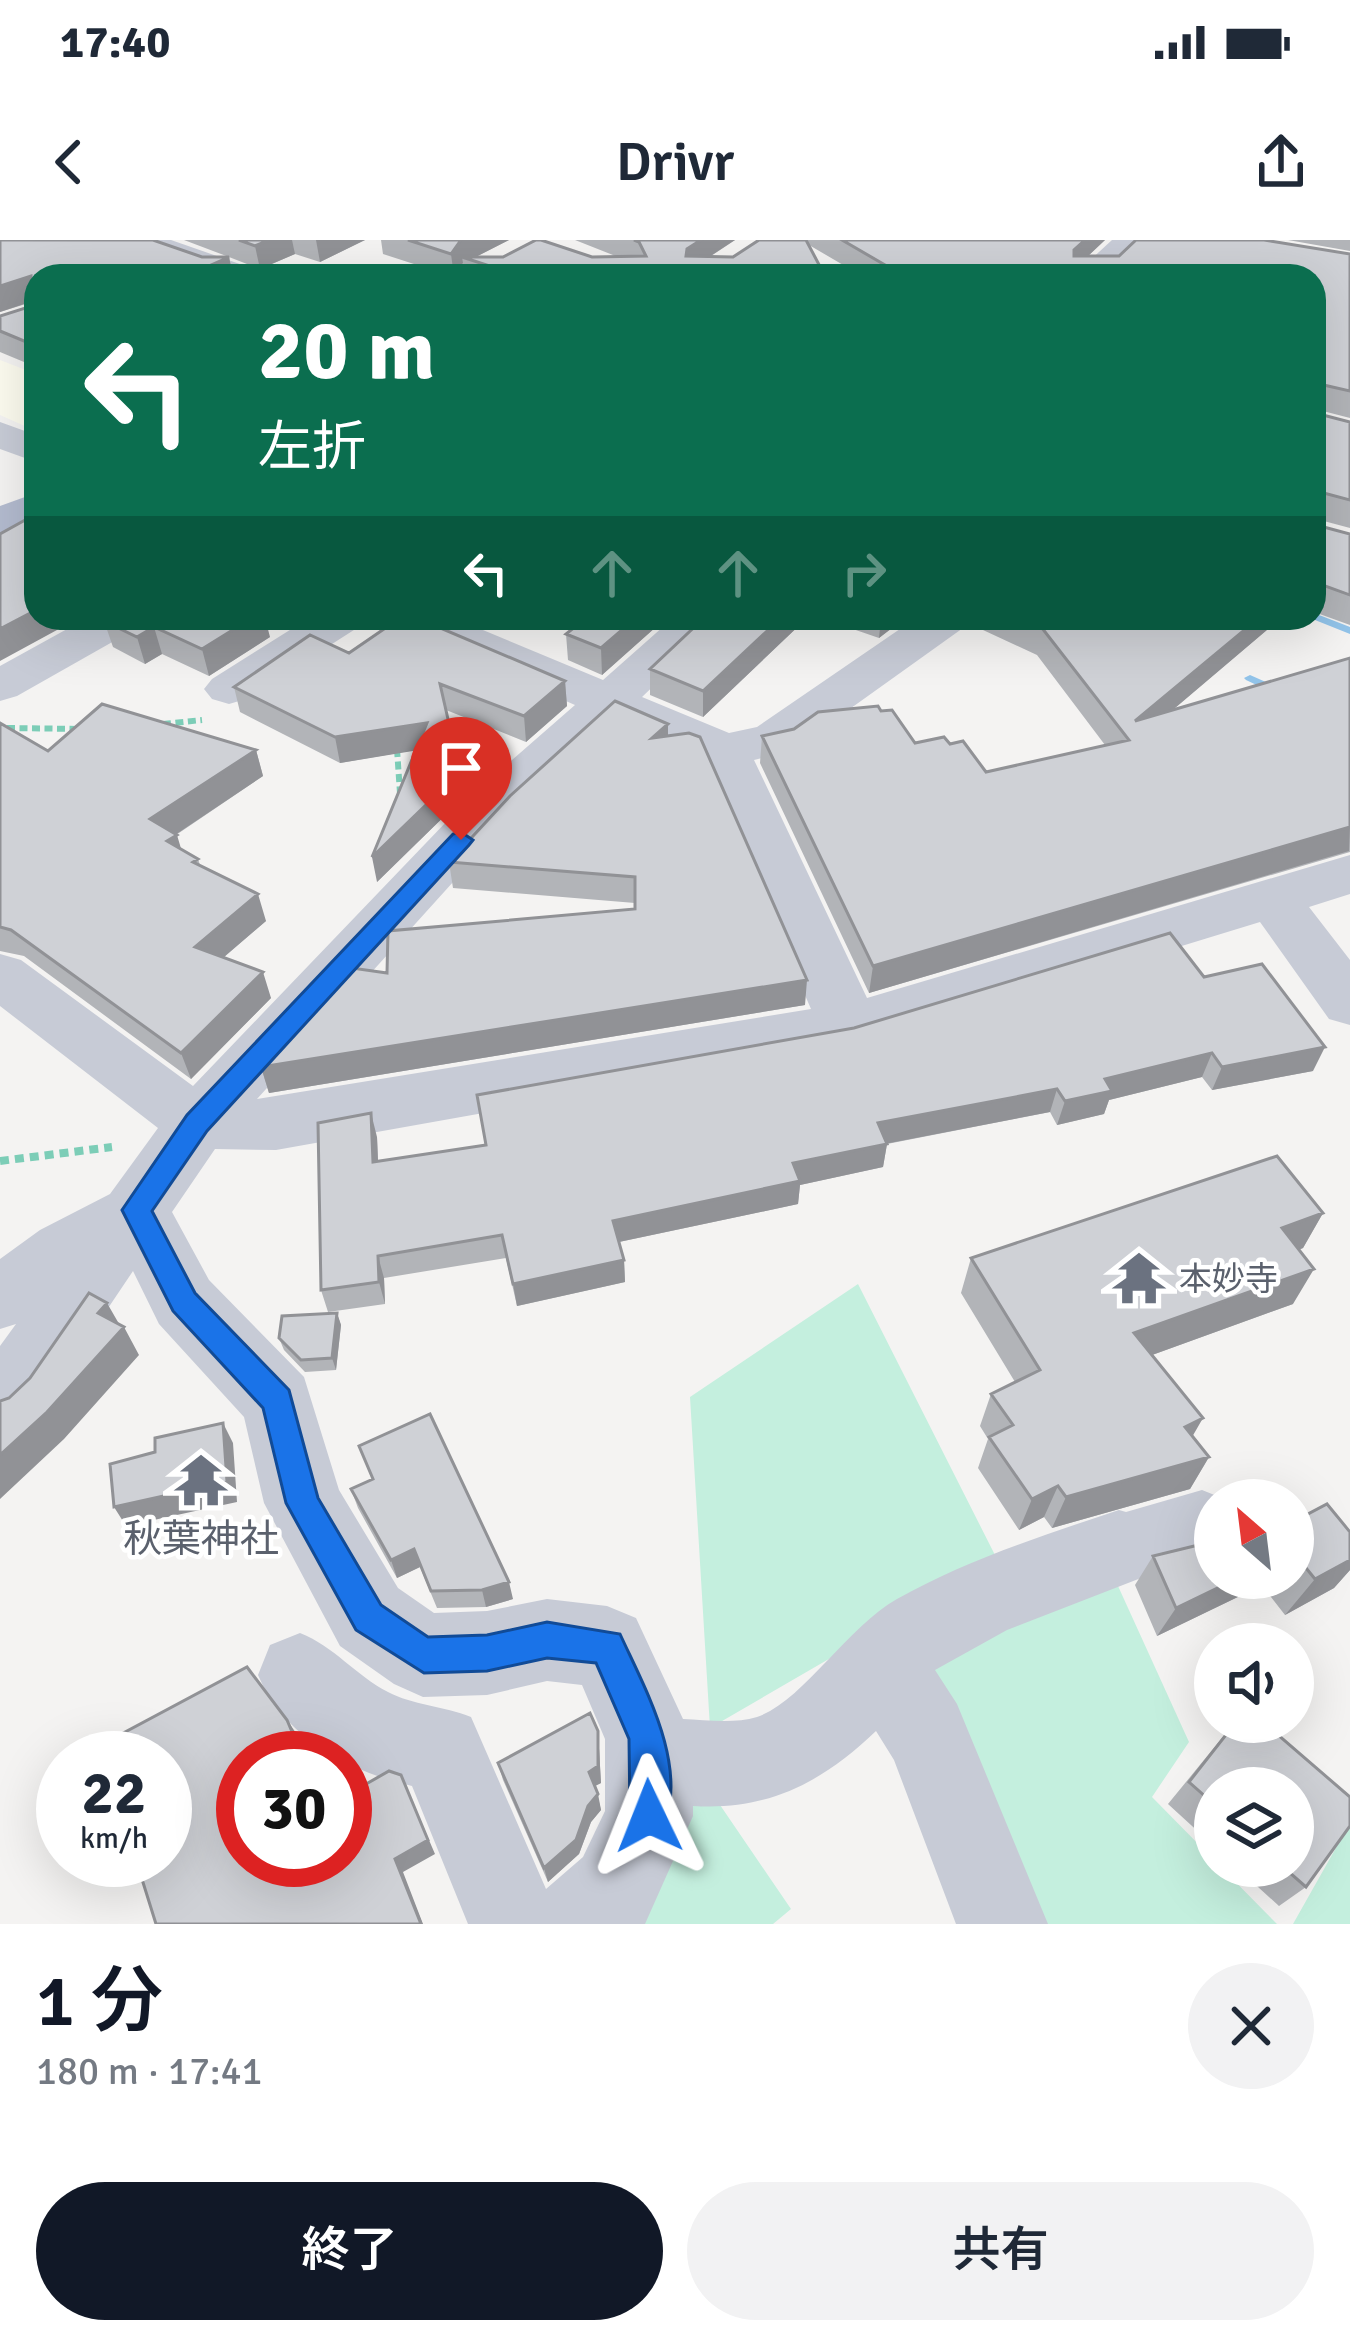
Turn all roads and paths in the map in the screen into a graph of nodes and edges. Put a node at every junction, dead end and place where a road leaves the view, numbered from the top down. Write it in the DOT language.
graph roads {
  1 [pos="139,240"];
  2 [pos="1132,240"];
  3 [pos="189,246"];
  4 [pos="149,264"];
  5 [pos="221,264"];
  6 [pos="1104,264"];
  7 [pos="100,630"];
  8 [pos="322,630"];
  9 [pos="443,630"];
  10 [pos="688,630"];
  11 [pos="930,630"];
  12 [pos="0,686"];
  13 [pos="229,689"];
  14 [pos="611,699"];
  15 [pos="396,733"];
  16 [pos="724,750"];
  17 [pos="399,803"];
  18 [pos="1350,874"];
  19 [pos="1272,898"];
  20 [pos="0,975"];
  21 [pos="1350,1004"];
  22 [pos="849,1025"];
  23 [pos="197,1123"];
  24 [pos="0,1161"];
  25 [pos="136,1210"];
  26 [pos="0,1299"];
  27 [pos="0,1396"];
  28 [pos="1156,1539"];
  29 [pos="880,1662"];
  30 [pos="300,1676"];
  31 [pos="647,1760"];
  32 [pos="514,1924"];
  33 [pos="577,1924"];
  34 [pos="1002,1924"];
  1 -- 3 [label="street"];
  2 -- 6 [label="street"];
  3 -- 4 [label="street"];
  3 -- 5 [label="street"];
  7 -- 12 [label="street"];
  8 -- 13 [label="street"];
  9 -- 14 [label="street"];
  10 -- 14 [label="street"];
  11 -- 16 [label="street"];
  14 -- 16 [label="street"];
  14 -- 23 [label="street"];
  15 -- 17 [label="path"];
  16 -- 22 [label="street"];
  18 -- 19 [label="street"];
  19 -- 21 [label="street"];
  19 -- 22 [label="street"];
  20 -- 23 [label="street"];
  22 -- 23 [label="street"];
  23 -- 24 [label="path"];
  23 -- 25 [label="street"];
  25 -- 26 [label="street"];
  25 -- 27 [label="street"];
  25 -- 31 [label="street"];
  28 -- 29 [label="street"];
  29 -- 31 [label="street"];
  29 -- 34 [label="street"];
  30 -- 32 [label="street"];
  31 -- 33 [label="street"];
}
